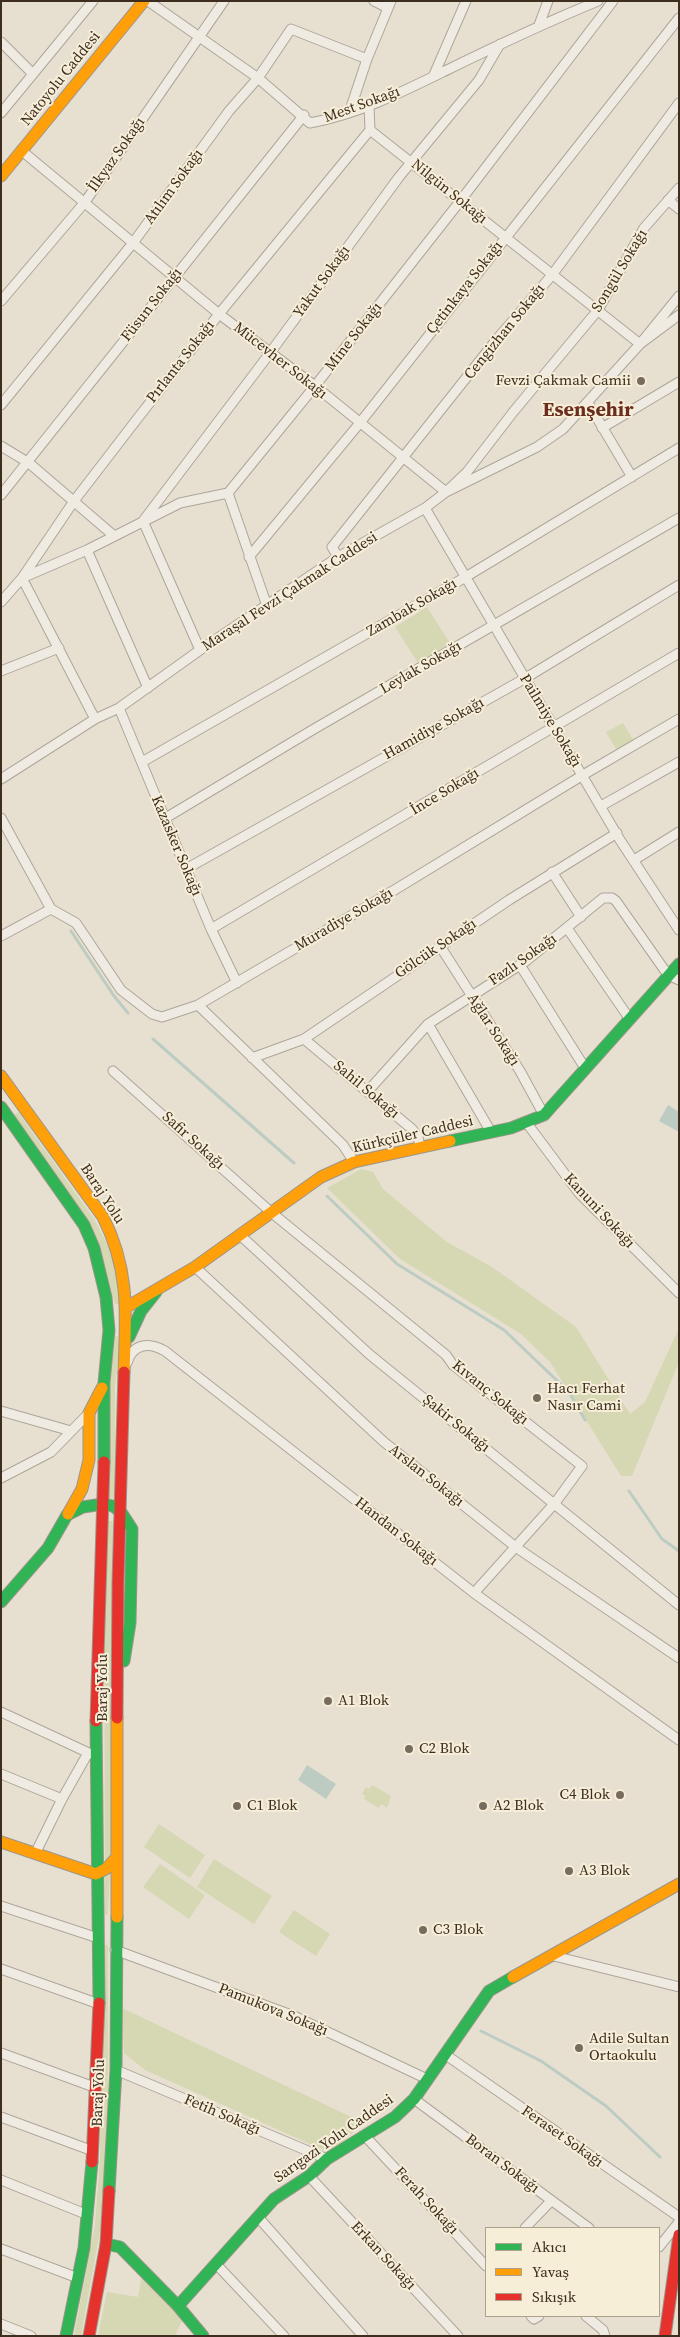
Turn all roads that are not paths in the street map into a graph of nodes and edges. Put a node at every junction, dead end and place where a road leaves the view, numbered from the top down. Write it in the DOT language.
graph roads {
  1 [pos="93,1"];
  2 [pos="144,1"];
  3 [pos="148,1"];
  4 [pos="224,1"];
  5 [pos="374,1"];
  6 [pos="466,1"];
  7 [pos="548,1"];
  8 [pos="598,1"];
  9 [pos="613,1"];
  10 [pos="390,5"];
  11 [pos="679,18"];
  12 [pos="539,25"];
  13 [pos="199,37"];
  14 [pos="1,42"];
  15 [pos="500,44"];
  16 [pos="367,59"];
  17 [pos="32,73"];
  18 [pos="433,77"];
  19 [pos="258,78"];
  20 [pos="679,103"];
  21 [pos="368,106"];
  22 [pos="1,113"];
  23 [pos="349,113"];
  24 [pos="304,115"];
  25 [pos="370,130"];
  26 [pos="22,152"];
  27 [pos="412,162"];
  28 [pos="1,176"];
  29 [pos="679,188"];
  30 [pos="461,200"];
  31 [pos="668,200"];
  32 [pos="85,202"];
  33 [pos="679,209"];
  34 [pos="504,238"];
  35 [pos="133,243"];
  36 [pos="552,275"];
  37 [pos="174,276"];
  38 [pos="679,296"];
  39 [pos="1,301"];
  40 [pos="598,310"];
  41 [pos="219,314"];
  42 [pos="678,316"];
  43 [pos="640,344"];
  44 [pos="270,353"];
  45 [pos="679,382"];
  46 [pos="315,386"];
  47 [pos="588,403"];
  48 [pos="1,405"];
  49 [pos="359,424"];
  50 [pos="602,428"];
  51 [pos="1,446"];
  52 [pos="679,448"];
  53 [pos="402,458"];
  54 [pos="29,463"];
  55 [pos="632,477"];
  56 [pos="446,492"];
  57 [pos="228,493"];
  58 [pos="1,495"];
  59 [pos="74,501"];
  60 [pos="425,508"];
  61 [pos="679,518"];
  62 [pos="143,521"];
  63 [pos="113,535"];
  64 [pos="87,550"];
  65 [pos="249,557"];
  66 [pos="338,557"];
  67 [pos="22,578"];
  68 [pos="464,578"];
  69 [pos="679,585"];
  70 [pos="1,602"];
  71 [pos="267,606"];
  72 [pos="493,627"];
  73 [pos="59,648"];
  74 [pos="200,650"];
  75 [pos="679,653"];
  76 [pos="1,671"];
  77 [pos="524,679"];
  78 [pos="148,688"];
  79 [pos="119,708"];
  80 [pos="95,719"];
  81 [pos="679,720"];
  82 [pos="553,728"];
  83 [pos="142,762"];
  84 [pos="679,762"];
  85 [pos="582,775"];
  86 [pos="1,779"];
  87 [pos="601,806"];
  88 [pos="1,818"];
  89 [pos="164,818"];
  90 [pos="617,833"];
  91 [pos="677,836"];
  92 [pos="634,860"];
  93 [pos="186,869"];
  94 [pos="552,872"];
  95 [pos="51,909"];
  96 [pos="581,917"];
  97 [pos="567,928"];
  98 [pos="211,929"];
  99 [pos="679,930"];
  100 [pos="1,936"];
  101 [pos="440,946"];
  102 [pos="679,964"];
  103 [pos="520,965"];
  104 [pos="674,977"];
  105 [pos="237,983"];
  106 [pos="471,995"];
  107 [pos="198,1005"];
  108 [pos="629,1018"];
  109 [pos="428,1024"];
  110 [pos="304,1039"];
  111 [pos="252,1058"];
  112 [pos="585,1068"];
  113 [pos="113,1070"];
  114 [pos="1,1076"];
  115 [pos="368,1091"];
  116 [pos="16,1098"];
  117 [pos="1,1108"];
  118 [pos="544,1115"];
  119 [pos="526,1122"];
  120 [pos="492,1132"];
  121 [pos="420,1147"];
  122 [pos="354,1162"];
  123 [pos="272,1213"];
  124 [pos="240,1235"];
  125 [pos="195,1267"];
  126 [pos="156,1292"];
  127 [pos="679,1294"];
  128 [pos="125,1308"];
  129 [pos="109,1330"];
  130 [pos="125,1350"];
  131 [pos="125,1371"];
  132 [pos="104,1383"];
  133 [pos="3,1412"];
  134 [pos="89,1413"];
  135 [pos="71,1432"];
  136 [pos="89,1460"];
  137 [pos="122,1475"];
  138 [pos="1,1478"];
  139 [pos="104,1482"];
  140 [pos="555,1503"];
  141 [pos="103,1504"];
  142 [pos="121,1512"];
  143 [pos="67,1515"];
  144 [pos="517,1548"];
  145 [pos="474,1593"];
  146 [pos="1,1602"];
  147 [pos="679,1605"];
  148 [pos="679,1658"];
  149 [pos="1,1712"];
  150 [pos="679,1740"];
  151 [pos="92,1754"];
  152 [pos="1,1774"];
  153 [pos="62,1799"];
  154 [pos="1,1842"];
  155 [pos="35,1854"];
  156 [pos="117,1857"];
  157 [pos="96,1874"];
  158 [pos="679,1884"];
  159 [pos="1,1906"];
  160 [pos="98,1938"];
  161 [pos="115,1950"];
  162 [pos="554,1956"];
  163 [pos="1,1969"];
  164 [pos="679,1987"];
  165 [pos="99,2004"];
  166 [pos="1,2053"];
  167 [pos="446,2055"];
  168 [pos="116,2070"];
  169 [pos="427,2079"];
  170 [pos="94,2087"];
  171 [pos="414,2099"];
  172 [pos="1,2117"];
  173 [pos="365,2136"];
  174 [pos="93,2151"];
  175 [pos="328,2159"];
  176 [pos="309,2176"];
  177 [pos="1,2180"];
  178 [pos="551,2201"];
  179 [pos="88,2215"];
  180 [pos="258,2217"];
  181 [pos="679,2217"];
  182 [pos="679,2222"];
  183 [pos="526,2227"];
  184 [pos="588,2227"];
  185 [pos="679,2235"];
  186 [pos="106,2244"];
  187 [pos="660,2246"];
  188 [pos="1,2249"];
  189 [pos="217,2265"];
  190 [pos="485,2265"];
  191 [pos="78,2278"];
  192 [pos="178,2306"];
  193 [pos="587,2317"];
  194 [pos="1,2324"];
  195 [pos="32,2336"];
  196 [pos="66,2336"];
  197 [pos="89,2336"];
  198 [pos="203,2336"];
  199 [pos="284,2336"];
  200 [pos="363,2336"];
  201 [pos="458,2336"];
  202 [pos="605,2336"];
  203 [pos="665,2336"];
  1 -- 17 [label="street"];
  2 -- 26 [label="main road, Natoyolu Caddesi"];
  3 -- 13 [label="street, Mest Sokağı"];
  4 -- 13 [label="street, İlkyaz Sokağı"];
  5 -- 10 [label="street"];
  6 -- 18 [label="street"];
  7 -- 12 [label="street"];
  8 -- 12 [label="street, Mest Sokağı"];
  9 -- 30 [label="street, Mine Sokağı"];
  10 -- 16 [label="street"];
  11 -- 34 [label="street, Çetinkaya Sokağı"];
  12 -- 15 [label="street, Mest Sokağı"];
  13 -- 19 [label="street, Mest Sokağı"];
  13 -- 32 [label="street, İlkyaz Sokağı"];
  14 -- 17 [label="street"];
  15 -- 18 [label="street, Mest Sokağı"];
  15 -- 27 [label="street, Yakut Sokağı"];
  16 -- 19 [label="street, Atılım Sokağı"];
  16 -- 23 [label="street"];
  17 -- 22 [label="street"];
  18 -- 21 [label="street, Mest Sokağı"];
  19 -- 24 [label="street, Mest Sokağı"];
  19 -- 35 [label="street, Atılım Sokağı"];
  20 -- 36 [label="street, Cengizhan Sokağı"];
  21 -- 23 [label="street, Mest Sokağı"];
  21 -- 25 [label="street"];
  23 -- 24 [label="street, Mest Sokağı"];
  24 -- 37 [label="street, Füsun Sokağı"];
  25 -- 27 [label="street, Nilgün Sokağı"];
  25 -- 41 [label="street, Pırlanta Sokağı"];
  26 -- 28 [label="main road, Natoyolu Caddesi"];
  26 -- 32 [label="street, Mücevher Sokağı"];
  27 -- 30 [label="street, Nilgün Sokağı"];
  27 -- 44 [label="street, Yakut Sokağı"];
  29 -- 31 [label="street, Songül Sokağı"];
  30 -- 34 [label="street, Nilgün Sokağı"];
  30 -- 46 [label="street, Mine Sokağı"];
  31 -- 33 [label="street"];
  31 -- 40 [label="street, Songül Sokağı"];
  32 -- 35 [label="street, Mücevher Sokağı"];
  32 -- 39 [label="street, İlkyaz Sokağı"];
  34 -- 36 [label="street, Nilgün Sokağı"];
  34 -- 49 [label="street, Çetinkaya Sokağı"];
  35 -- 37 [label="street, Mücevher Sokağı"];
  35 -- 48 [label="street, Atılım Sokağı"];
  36 -- 40 [label="street, Nilgün Sokağı"];
  36 -- 53 [label="street, Cengizhan Sokağı"];
  37 -- 41 [label="street, Mücevher Sokağı"];
  37 -- 54 [label="street, Füsun Sokağı"];
  38 -- 43 [label="street, Maraşal Fevzi Çakmak Caddesi"];
  40 -- 43 [label="street, Nilgün Sokağı"];
  40 -- 56 [label="street, Songül Sokağı"];
  41 -- 44 [label="street, Mücevher Sokağı"];
  41 -- 59 [label="street, Pırlanta Sokağı"];
  42 -- 43 [label="street"];
  43 -- 47 [label="street, Maraşal Fevzi Çakmak Caddesi"];
  44 -- 46 [label="street, Mücevher Sokağı"];
  44 -- 62 [label="street, Yakut Sokağı"];
  45 -- 50 [label="street"];
  46 -- 49 [label="street, Mücevher Sokağı"];
  46 -- 57 [label="street, Mine Sokağı"];
  47 -- 50 [label="street"];
  47 -- 56 [label="street, Maraşal Fevzi Çakmak Caddesi"];
  49 -- 53 [label="street, Mücevher Sokağı"];
  49 -- 65 [label="street, Çetinkaya Sokağı"];
  50 -- 55 [label="street"];
  51 -- 54 [label="street"];
  52 -- 55 [label="street, Zambak Sokağı"];
  53 -- 56 [label="street, Mücevher Sokağı"];
  53 -- 66 [label="street, Cengizhan Sokağı"];
  54 -- 58 [label="street, Füsun Sokağı"];
  54 -- 59 [label="street"];
  55 -- 68 [label="street, Zambak Sokağı"];
  56 -- 60 [label="street, Maraşal Fevzi Çakmak Caddesi"];
  57 -- 62 [label="street"];
  57 -- 65 [label="street"];
  59 -- 63 [label="street"];
  59 -- 67 [label="street, Pırlanta Sokağı"];
  60 -- 66 [label="street, Maraşal Fevzi Çakmak Caddesi"];
  60 -- 68 [label="street, Pailmiye Sokağı"];
  61 -- 72 [label="street, Leylak Sokağı"];
  62 -- 63 [label="street"];
  62 -- 74 [label="street"];
  63 -- 64 [label="street"];
  64 -- 67 [label="street"];
  64 -- 78 [label="street"];
  65 -- 71 [label="street"];
  66 -- 71 [label="street, Maraşal Fevzi Çakmak Caddesi"];
  67 -- 70 [label="street, Pırlanta Sokağı"];
  67 -- 73 [label="street"];
  68 -- 72 [label="street, Pailmiye Sokağı"];
  68 -- 83 [label="street, Zambak Sokağı"];
  69 -- 77 [label="street, Hamidiye Sokağı"];
  71 -- 74 [label="street, Maraşal Fevzi Çakmak Caddesi"];
  72 -- 77 [label="street, Pailmiye Sokağı"];
  72 -- 89 [label="street, Leylak Sokağı"];
  73 -- 76 [label="street"];
  73 -- 80 [label="street"];
  74 -- 78 [label="street, Maraşal Fevzi Çakmak Caddesi"];
  75 -- 82 [label="street, İnce Sokağı"];
  77 -- 82 [label="street, Pailmiye Sokağı"];
  77 -- 93 [label="street, Hamidiye Sokağı"];
  78 -- 79 [label="street, Maraşal Fevzi Çakmak Caddesi"];
  79 -- 80 [label="street, Maraşal Fevzi Çakmak Caddesi"];
  79 -- 83 [label="street, Kazasker Sokağı"];
  80 -- 86 [label="street, Maraşal Fevzi Çakmak Caddesi"];
  81 -- 85 [label="street, Muradiye Sokağı"];
  82 -- 85 [label="street, Pailmiye Sokağı"];
  82 -- 98 [label="street, İnce Sokağı"];
  83 -- 89 [label="street, Kazasker Sokağı"];
  84 -- 87 [label="street"];
  85 -- 87 [label="street, Pailmiye Sokağı"];
  85 -- 105 [label="street, Muradiye Sokağı"];
  87 -- 90 [label="street, Pailmiye Sokağı"];
  88 -- 95 [label="street"];
  89 -- 93 [label="street, Kazasker Sokağı"];
  90 -- 92 [label="street, Pailmiye Sokağı"];
  90 -- 94 [label="street, Gölcük Sokağı"];
  91 -- 92 [label="street"];
  92 -- 99 [label="street, Pailmiye Sokağı"];
  93 -- 98 [label="street, Kazasker Sokağı"];
  94 -- 96 [label="street"];
  94 -- 101 [label="street, Gölcük Sokağı"];
  95 -- 100 [label="street"];
  95 -- 107 [label="street, Muradiye Sokağı"];
  96 -- 97 [label="street, Fazlı Sokağı"];
  96 -- 104 [label="street, Fazlı Sokağı"];
  97 -- 103 [label="street, Fazlı Sokağı"];
  97 -- 108 [label="street"];
  98 -- 105 [label="street, Kazasker Sokağı"];
  101 -- 106 [label="street, Ağlar Sokağı"];
  101 -- 110 [label="street, Gölcük Sokağı"];
  102 -- 104 [label="main road, Kürkçüler Caddesi"];
  103 -- 106 [label="street, Fazlı Sokağı"];
  103 -- 112 [label="street"];
  104 -- 108 [label="main road, Kürkçüler Caddesi"];
  105 -- 107 [label="street, Muradiye Sokağı"];
  106 -- 109 [label="street, Fazlı Sokağı"];
  106 -- 118 [label="street, Ağlar Sokağı"];
  107 -- 111 [label="street"];
  108 -- 112 [label="main road, Kürkçüler Caddesi"];
  109 -- 115 [label="street, Fazlı Sokağı"];
  109 -- 120 [label="street"];
  110 -- 111 [label="street, Gölcük Sokağı"];
  110 -- 115 [label="street, Sahil Sokağı"];
  111 -- 122 [label="street"];
  112 -- 118 [label="main road, Kürkçüler Caddesi"];
  113 -- 123 [label="street, Safir Sokağı"];
  114 -- 116 [label="main road, Baraj Yolu"];
  115 -- 121 [label="street, Sahil Sokağı"];
  116 -- 117 [label="main road"];
  116 -- 128 [label="main road, Baraj Yolu"];
  117 -- 129 [label="main road, Baraj Yolu"];
  118 -- 119 [label="main road, Kürkçüler Caddesi"];
  119 -- 120 [label="main road, Kürkçüler Caddesi"];
  119 -- 127 [label="street, Kanuni Sokağı"];
  120 -- 121 [label="main road, Kürkçüler Caddesi"];
  121 -- 122 [label="main road, Kürkçüler Caddesi"];
  122 -- 123 [label="main road, Kürkçüler Caddesi"];
  123 -- 124 [label="main road, Kürkçüler Caddesi"];
  123 -- 140 [label="street, Kıvanç Sokağı"];
  124 -- 125 [label="main road, Kürkçüler Caddesi"];
  124 -- 140 [label="street, Şakir Sokağı"];
  125 -- 126 [label="main road, Kürkçüler Caddesi"];
  125 -- 144 [label="street, Arslan Sokağı"];
  126 -- 128 [label="main road, Kürkçüler Caddesi"];
  126 -- 130 [label="main road"];
  128 -- 129 [label="main road"];
  128 -- 130 [label="main road, Baraj Yolu"];
  129 -- 132 [label="main road, Baraj Yolu"];
  130 -- 131 [label="main road, Baraj Yolu"];
  131 -- 137 [label="main road, Baraj Yolu"];
  131 -- 145 [label="street, Handan Sokağı"];
  132 -- 134 [label="main road"];
  132 -- 139 [label="main road, Baraj Yolu"];
  133 -- 135 [label="street"];
  134 -- 135 [label="street"];
  134 -- 136 [label="main road"];
  135 -- 138 [label="street"];
  136 -- 139 [label="main road"];
  136 -- 143 [label="main road"];
  137 -- 139 [label="main road"];
  137 -- 142 [label="main road, Baraj Yolu"];
  139 -- 141 [label="main road, Baraj Yolu"];
  140 -- 144 [label="street, Kıvanç Sokağı"];
  140 -- 147 [label="street, Şakir Sokağı"];
  141 -- 142 [label="main road"];
  141 -- 143 [label="main road"];
  141 -- 151 [label="main road, Baraj Yolu"];
  142 -- 156 [label="main road, Baraj Yolu"];
  143 -- 146 [label="main road"];
  144 -- 145 [label="street, Kıvanç Sokağı"];
  144 -- 148 [label="street, Arslan Sokağı"];
  145 -- 150 [label="street, Handan Sokağı"];
  149 -- 151 [label="street"];
  151 -- 153 [label="street"];
  151 -- 157 [label="main road, Baraj Yolu"];
  152 -- 153 [label="street"];
  153 -- 155 [label="street"];
  154 -- 155 [label="main road"];
  155 -- 157 [label="main road"];
  156 -- 157 [label="main road"];
  156 -- 161 [label="main road, Baraj Yolu"];
  157 -- 160 [label="main road, Baraj Yolu"];
  158 -- 162 [label="main road, Sarıgazi Yolu Caddesi"];
  159 -- 160 [label="street"];
  160 -- 165 [label="main road, Baraj Yolu"];
  161 -- 168 [label="main road, Baraj Yolu"];
  161 -- 169 [label="street, Pamukova Sokağı"];
  162 -- 164 [label="street"];
  162 -- 167 [label="main road, Sarıgazi Yolu Caddesi"];
  163 -- 165 [label="street"];
  165 -- 170 [label="main road, Baraj Yolu"];
  166 -- 170 [label="street"];
  167 -- 169 [label="main road, Sarıgazi Yolu Caddesi"];
  167 -- 181 [label="street, Feraset Sokağı"];
  168 -- 175 [label="street, Fetih Sokağı"];
  168 -- 186 [label="main road, Baraj Yolu"];
  169 -- 171 [label="main road, Sarıgazi Yolu Caddesi"];
  170 -- 174 [label="main road, Baraj Yolu"];
  171 -- 173 [label="main road, Sarıgazi Yolu Caddesi"];
  171 -- 178 [label="street, Boran Sokağı"];
  172 -- 174 [label="street"];
  173 -- 175 [label="main road, Sarıgazi Yolu Caddesi"];
  173 -- 190 [label="street, Ferah Sokağı"];
  174 -- 179 [label="main road, Baraj Yolu"];
  175 -- 176 [label="main road, Sarıgazi Yolu Caddesi"];
  176 -- 180 [label="main road, Sarıgazi Yolu Caddesi"];
  176 -- 201 [label="street, Erkan Sokağı"];
  177 -- 179 [label="street"];
  178 -- 183 [label="street"];
  178 -- 184 [label="street, Boran Sokağı"];
  179 -- 191 [label="main road, Baraj Yolu"];
  180 -- 189 [label="main road, Sarıgazi Yolu Caddesi"];
  180 -- 200 [label="street"];
  182 -- 187 [label="street"];
  185 -- 203 [label="main road"];
  186 -- 192 [label="main road"];
  186 -- 197 [label="main road, Baraj Yolu"];
  188 -- 191 [label="street"];
  189 -- 192 [label="main road, Sarıgazi Yolu Caddesi"];
  189 -- 199 [label="street"];
  191 -- 196 [label="main road, Baraj Yolu"];
  192 -- 198 [label="main road"];
  193 -- 202 [label="street"];
  194 -- 195 [label="street"];
}
